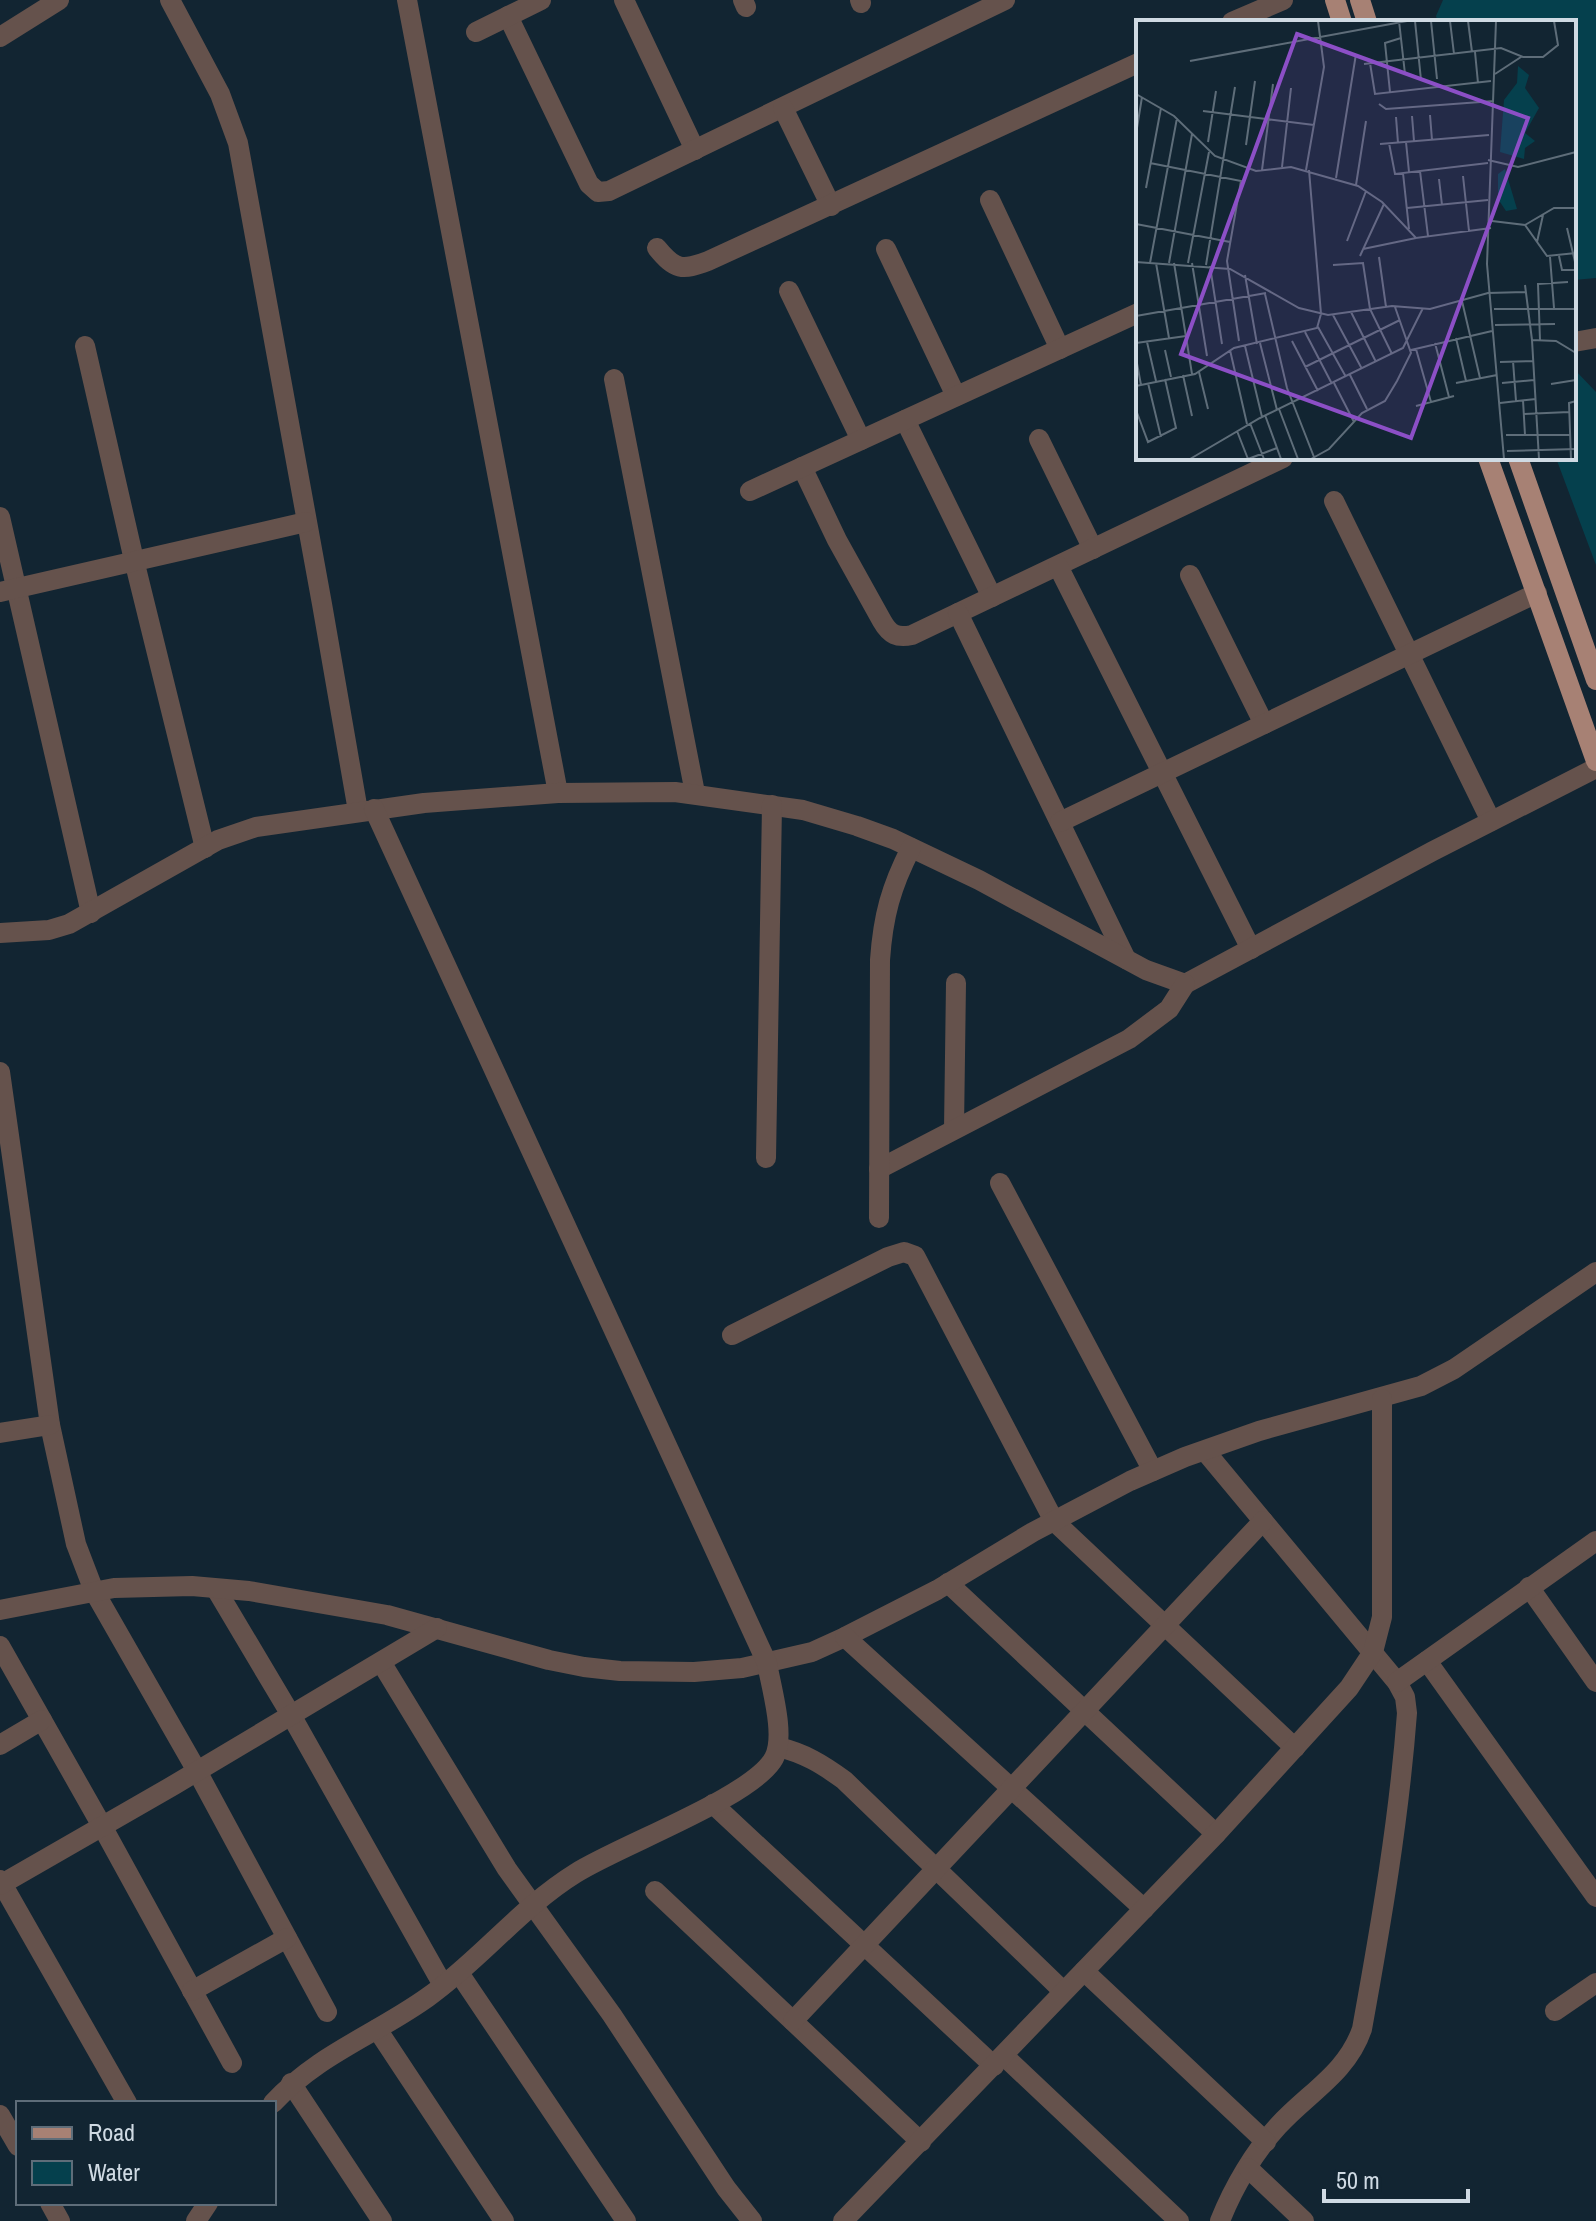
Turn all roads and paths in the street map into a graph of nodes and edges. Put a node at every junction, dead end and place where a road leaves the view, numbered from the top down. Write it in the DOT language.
graph roads {
  1 [pos="59,0"];
  2 [pos="170,0"];
  3 [pos="407,0"];
  4 [pos="541,0"];
  5 [pos="624,0"];
  6 [pos="1005,0"];
  7 [pos="1283,0"];
  8 [pos="1335,0"];
  9 [pos="1360,0"];
  10 [pos="508,16"];
  11 [pos="1237,20"];
  12 [pos="1341,20"];
  13 [pos="1366,20"];
  14 [pos="476,32"];
  15 [pos="0,37"];
  16 [pos="1136,64"];
  17 [pos="783,108"];
  18 [pos="695,150"];
  19 [pos="990,200"];
  20 [pos="831,206"];
  21 [pos="657,248"];
  22 [pos="886,249"];
  23 [pos="789,291"];
  24 [pos="1136,314"];
  25 [pos="1596,338"];
  26 [pos="1576,342"];
  27 [pos="85,346"];
  28 [pos="1060,349"];
  29 [pos="614,379"];
  30 [pos="956,396"];
  31 [pos="905,420"];
  32 [pos="1039,439"];
  33 [pos="861,440"];
  34 [pos="1279,460"];
  35 [pos="1489,460"];
  36 [pos="1519,460"];
  37 [pos="802,467"];
  38 [pos="750,491"];
  39 [pos="1334,501"];
  40 [pos="0,517"];
  41 [pos="306,522"];
  42 [pos="1093,549"];
  43 [pos="134,560"];
  44 [pos="1058,566"];
  45 [pos="1190,575"];
  46 [pos="8,590"];
  47 [pos="1537,593"];
  48 [pos="992,597"];
  49 [pos="958,613"];
  50 [pos="1410,655"];
  51 [pos="1596,680"];
  52 [pos="1264,724"];
  53 [pos="1596,761"];
  54 [pos="1596,768"];
  55 [pos="1160,773"];
  56 [pos="558,793"];
  57 [pos="695,793"];
  58 [pos="772,805"];
  59 [pos="366,810"];
  60 [pos="1491,821"];
  61 [pos="1060,822"];
  62 [pos="205,848"];
  63 [pos="911,848"];
  64 [pos="91,913"];
  65 [pos="0,933"];
  66 [pos="1251,949"];
  67 [pos="1126,959"];
  68 [pos="956,983"];
  69 [pos="1185,984"];
  70 [pos="0,1072"];
  71 [pos="954,1129"];
  72 [pos="766,1158"];
  73 [pos="879,1169"];
  74 [pos="1000,1183"];
  75 [pos="879,1218"];
  76 [pos="1596,1272"];
  77 [pos="732,1335"];
  78 [pos="1382,1399"];
  79 [pos="50,1425"];
  80 [pos="0,1433"];
  81 [pos="1205,1451"];
  82 [pos="1153,1471"];
  83 [pos="1054,1521"];
  84 [pos="1263,1521"];
  85 [pos="1596,1541"];
  86 [pos="948,1583"];
  87 [pos="1529,1587"];
  88 [pos="216,1589"];
  89 [pos="94,1591"];
  90 [pos="0,1610"];
  91 [pos="1163,1625"];
  92 [pos="437,1628"];
  93 [pos="845,1637"];
  94 [pos="0,1646"];
  95 [pos="1373,1652"];
  96 [pos="1427,1661"];
  97 [pos="381,1662"];
  98 [pos="767,1663"];
  99 [pos="1397,1682"];
  100 [pos="1596,1682"];
  101 [pos="1083,1711"];
  102 [pos="291,1715"];
  103 [pos="42,1720"];
  104 [pos="0,1745"];
  105 [pos="778,1747"];
  106 [pos="1295,1748"];
  107 [pos="197,1771"];
  108 [pos="1011,1789"];
  109 [pos="713,1804"];
  110 [pos="102,1826"];
  111 [pos="1216,1834"];
  112 [pos="936,1869"];
  113 [pos="1,1883"];
  114 [pos="655,1891"];
  115 [pos="1596,1897"];
  116 [pos="534,1905"];
  117 [pos="1144,1909"];
  118 [pos="287,1938"];
  119 [pos="865,1946"];
  120 [pos="1084,1971"];
  121 [pos="451,1979"];
  122 [pos="1596,1983"];
  123 [pos="192,1991"];
  124 [pos="1063,1991"];
  125 [pos="1555,2011"];
  126 [pos="327,2012"];
  127 [pos="793,2021"];
  128 [pos="377,2029"];
  129 [pos="999,2061"];
  130 [pos="232,2063"];
  131 [pos="291,2083"];
  132 [pos="126,2101"];
  133 [pos="275,2101"];
  134 [pos="0,2115"];
  135 [pos="921,2142"];
  136 [pos="1266,2142"];
  137 [pos="16,2143"];
  138 [pos="1248,2168"];
  139 [pos="382,2221"];
  140 [pos="504,2221"];
  141 [pos="626,2221"];
  142 [pos="752,2221"];
  143 [pos="843,2221"];
  144 [pos="1179,2221"];
  145 [pos="1220,2221"];
  146 [pos="1304,2221"];
  1 -- 15 [label="street"];
  2 -- 41 [label="street"];
  3 -- 56 [label="street"];
  4 -- 10 [label="street"];
  5 -- 18 [label="street"];
  6 -- 17 [label="street"];
  7 -- 11 [label="street"];
  8 -- 12 [label="main road"];
  9 -- 13 [label="main road"];
  10 -- 14 [label="street"];
  10 -- 18 [label="street"];
  16 -- 20 [label="street"];
  17 -- 18 [label="street"];
  17 -- 20 [label="street"];
  19 -- 28 [label="street"];
  20 -- 21 [label="street"];
  22 -- 30 [label="street"];
  23 -- 33 [label="street"];
  24 -- 28 [label="street"];
  25 -- 26 [label="street"];
  27 -- 43 [label="street"];
  28 -- 30 [label="street"];
  29 -- 57 [label="street"];
  30 -- 31 [label="street"];
  31 -- 33 [label="street"];
  31 -- 48 [label="street"];
  32 -- 42 [label="street"];
  33 -- 37 [label="street"];
  34 -- 42 [label="street"];
  35 -- 47 [label="main road"];
  36 -- 51 [label="main road"];
  37 -- 38 [label="street"];
  37 -- 49 [label="street"];
  39 -- 50 [label="street"];
  40 -- 46 [label="street"];
  41 -- 43 [label="street"];
  41 -- 59 [label="street"];
  42 -- 44 [label="street"];
  43 -- 46 [label="street"];
  43 -- 62 [label="street"];
  44 -- 48 [label="street"];
  44 -- 55 [label="street"];
  45 -- 52 [label="street"];
  46 -- 64 [label="street"];
  47 -- 50 [label="street"];
  47 -- 53 [label="main road"];
  48 -- 49 [label="street"];
  49 -- 61 [label="street"];
  50 -- 52 [label="street"];
  50 -- 60 [label="street"];
  52 -- 55 [label="street"];
  54 -- 60 [label="street"];
  55 -- 61 [label="street"];
  55 -- 66 [label="street"];
  56 -- 57 [label="street"];
  56 -- 59 [label="street"];
  57 -- 58 [label="street"];
  58 -- 63 [label="street"];
  58 -- 72 [label="street"];
  59 -- 62 [label="street"];
  59 -- 98 [label="street"];
  60 -- 66 [label="street"];
  61 -- 67 [label="street"];
  62 -- 64 [label="street"];
  63 -- 67 [label="street"];
  63 -- 73 [label="street"];
  64 -- 65 [label="street"];
  66 -- 69 [label="street"];
  67 -- 69 [label="street"];
  68 -- 71 [label="street"];
  69 -- 71 [label="street"];
  70 -- 79 [label="street"];
  71 -- 73 [label="street"];
  73 -- 75 [label="street"];
  74 -- 82 [label="street"];
  76 -- 78 [label="street"];
  77 -- 83 [label="street"];
  78 -- 81 [label="street"];
  78 -- 95 [label="street"];
  79 -- 80 [label="street"];
  79 -- 89 [label="street"];
  81 -- 82 [label="street"];
  81 -- 84 [label="street"];
  82 -- 83 [label="street"];
  83 -- 86 [label="street"];
  83 -- 91 [label="street"];
  84 -- 91 [label="street"];
  84 -- 95 [label="street"];
  85 -- 87 [label="street"];
  86 -- 93 [label="street"];
  86 -- 101 [label="street"];
  87 -- 96 [label="street"];
  87 -- 100 [label="street"];
  88 -- 89 [label="street"];
  88 -- 92 [label="street"];
  88 -- 102 [label="street"];
  89 -- 90 [label="street"];
  89 -- 107 [label="street"];
  91 -- 101 [label="street"];
  91 -- 106 [label="street"];
  92 -- 97 [label="street"];
  92 -- 98 [label="street"];
  93 -- 98 [label="street"];
  93 -- 108 [label="street"];
  94 -- 103 [label="street"];
  95 -- 99 [label="street"];
  95 -- 106 [label="street"];
  96 -- 99 [label="street"];
  96 -- 115 [label="street"];
  97 -- 102 [label="street"];
  97 -- 116 [label="street"];
  98 -- 105 [label="street"];
  99 -- 136 [label="street"];
  101 -- 108 [label="street"];
  101 -- 111 [label="street"];
  102 -- 107 [label="street"];
  102 -- 121 [label="street"];
  103 -- 104 [label="street"];
  103 -- 110 [label="street"];
  105 -- 109 [label="street"];
  105 -- 112 [label="street"];
  106 -- 111 [label="street"];
  107 -- 110 [label="street"];
  107 -- 118 [label="street"];
  108 -- 112 [label="street"];
  108 -- 117 [label="street"];
  109 -- 116 [label="street"];
  109 -- 119 [label="street"];
  110 -- 113 [label="street"];
  110 -- 123 [label="street"];
  111 -- 117 [label="street"];
  112 -- 119 [label="street"];
  112 -- 124 [label="street"];
  113 -- 132 [label="street"];
  114 -- 127 [label="street"];
  116 -- 121 [label="street"];
  116 -- 142 [label="street"];
  117 -- 120 [label="street"];
  118 -- 123 [label="street"];
  118 -- 126 [label="street"];
  119 -- 127 [label="street"];
  119 -- 129 [label="street"];
  120 -- 124 [label="street"];
  120 -- 136 [label="street"];
  121 -- 128 [label="street"];
  121 -- 141 [label="street"];
  122 -- 125 [label="street"];
  123 -- 130 [label="street"];
  124 -- 129 [label="street"];
  127 -- 135 [label="street"];
  128 -- 131 [label="street"];
  128 -- 140 [label="street"];
  129 -- 135 [label="street"];
  129 -- 144 [label="street"];
  131 -- 133 [label="street"];
  131 -- 139 [label="street"];
  134 -- 137 [label="street"];
  135 -- 143 [label="street"];
  136 -- 138 [label="street"];
  138 -- 145 [label="street"];
  138 -- 146 [label="street"];
}
